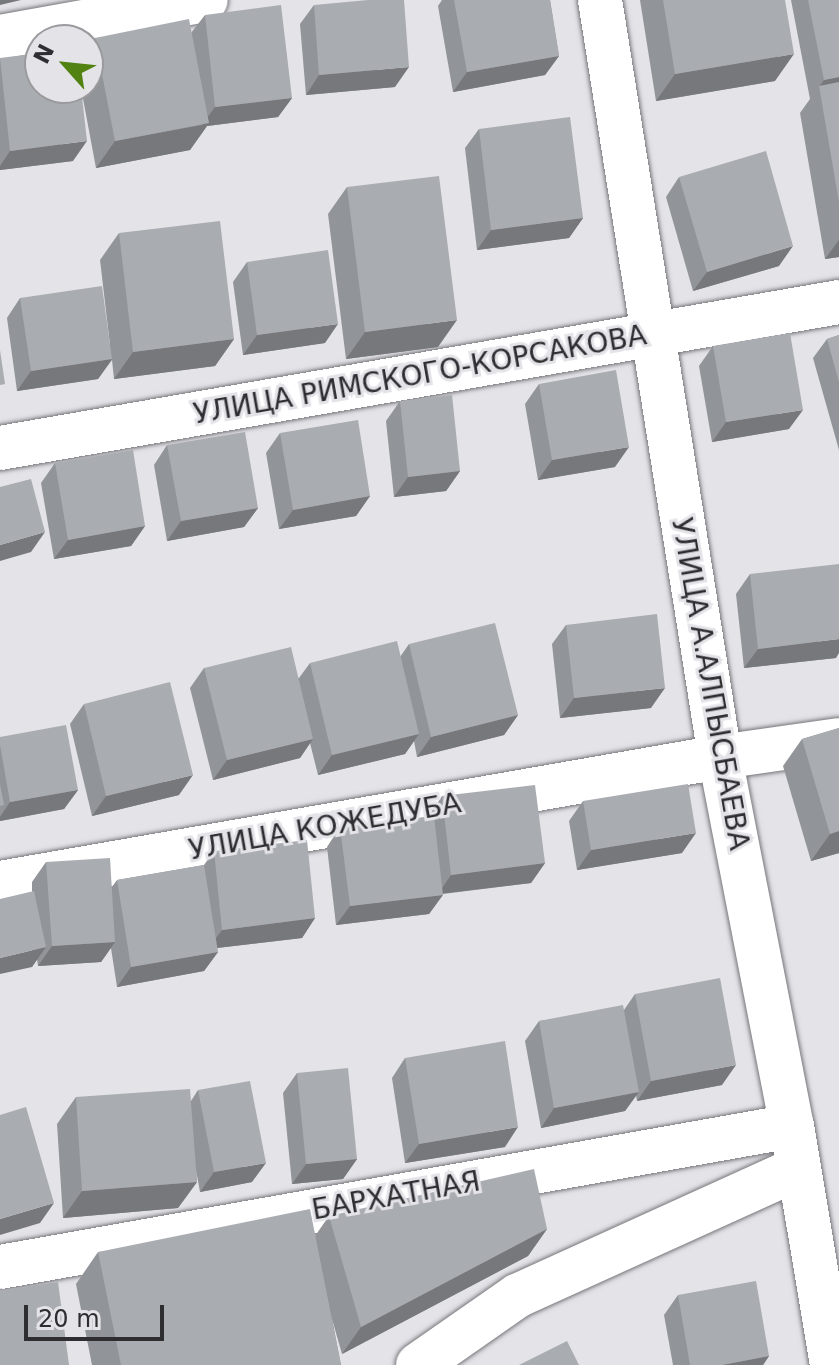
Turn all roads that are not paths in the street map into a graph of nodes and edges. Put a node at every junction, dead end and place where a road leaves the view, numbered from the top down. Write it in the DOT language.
graph roads {
  1 [pos="206,0"];
  2 [pos="600,0"];
  3 [pos="0,37"];
  4 [pos="839,302"];
  5 [pos="652,335"];
  6 [pos="0,448"];
  7 [pos="839,740"];
  8 [pos="720,757"];
  9 [pos="0,883"];
  10 [pos="792,1126"];
  11 [pos="797,1169"];
  12 [pos="824,1225"];
  13 [pos="0,1267"];
  14 [pos="418,1365"];
  15 [pos="832,1365"];
  1 -- 3 [label="street"];
  2 -- 5 [label="street, УЛИЦА А.АЛПЫСБАЕВА"];
  4 -- 5 [label="street, УЛИЦА РИМСКОГО-КОРСАКОВА"];
  5 -- 6 [label="street, УЛИЦА РИМСКОГО-КОРСАКОВА"];
  5 -- 8 [label="street, УЛИЦА А.АЛПЫСБАЕВА"];
  7 -- 8 [label="street, УЛИЦА КОЖЕДУБА"];
  8 -- 9 [label="street, УЛИЦА КОЖЕДУБА"];
  8 -- 10 [label="street, УЛИЦА А.АЛПЫСБАЕВА"];
  10 -- 11 [label="street, УЛИЦА А.АЛПЫСБАЕВА"];
  10 -- 13 [label="street, БАРХАТНАЯ"];
  11 -- 12 [label="street, УЛИЦА А.АЛПЫСБАЕВА"];
  11 -- 14 [label="street"];
  12 -- 15 [label="street, УЛИЦА А.АЛПЫСБАЕВА"];
}
